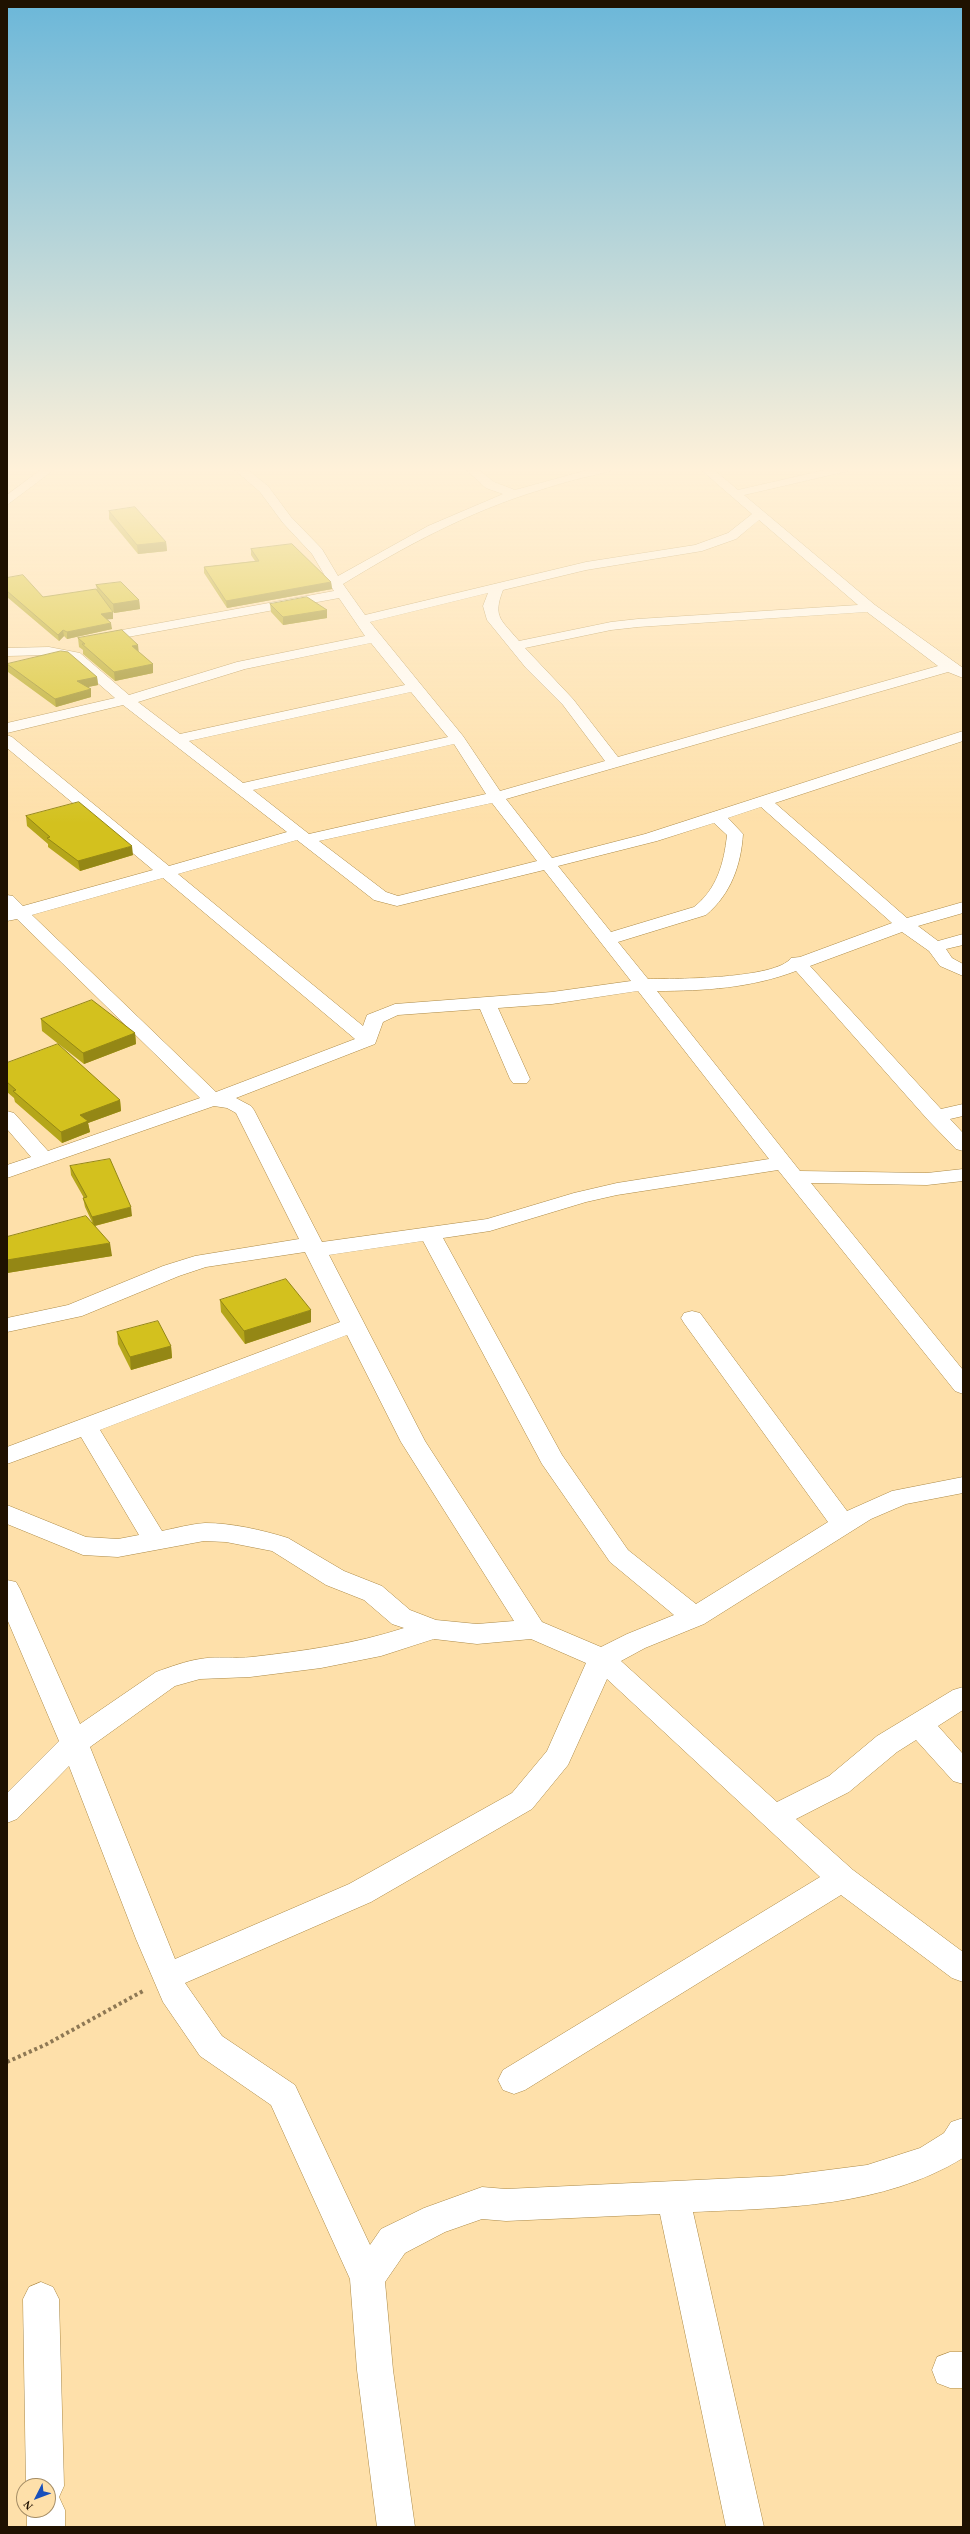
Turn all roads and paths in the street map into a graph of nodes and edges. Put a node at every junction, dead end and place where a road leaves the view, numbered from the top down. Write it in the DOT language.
graph roads {
  1 [pos="500,587"];
  2 [pos="845,587"];
  3 [pos="339,588"];
  4 [pos="497,588"];
  5 [pos="870,608"];
  6 [pos="361,620"];
  7 [pos="374,638"];
  8 [pos="516,646"];
  9 [pos="49,651"];
  10 [pos="7,652"];
  11 [pos="956,671"];
  12 [pos="415,687"];
  13 [pos="125,699"];
  14 [pos="7,728"];
  15 [pos="963,736"];
  16 [pos="177,739"];
  17 [pos="458,739"];
  18 [pos="7,740"];
  19 [pos="614,763"];
  20 [pos="240,788"];
  21 [pos="496,797"];
  22 [pos="763,801"];
  23 [pos="717,816"];
  24 [pos="303,836"];
  25 [pos="548,864"];
  26 [pos="163,872"];
  27 [pos="963,907"];
  28 [pos="11,909"];
  29 [pos="904,925"];
  30 [pos="608,939"];
  31 [pos="963,939"];
  32 [pos="935,947"];
  33 [pos="797,962"];
  34 [pos="963,971"];
  35 [pos="644,985"];
  36 [pos="487,1003"];
  37 [pos="368,1040"];
  38 [pos="520,1079"];
  39 [pos="213,1100"];
  40 [pos="963,1110"];
  41 [pos="935,1116"];
  42 [pos="7,1117"];
  43 [pos="963,1145"];
  44 [pos="44,1159"];
  45 [pos="789,1170"];
  46 [pos="7,1172"];
  47 [pos="963,1175"];
  48 [pos="430,1234"];
  49 [pos="314,1247"];
  50 [pos="692,1318"];
  51 [pos="7,1325"];
  52 [pos="352,1325"];
  53 [pos="963,1386"];
  54 [pos="86,1426"];
  55 [pos="7,1456"];
  56 [pos="963,1485"];
  57 [pos="7,1514"];
  58 [pos="843,1524"];
  59 [pos="155,1540"];
  60 [pos="7,1589"];
  61 [pos="695,1617"];
  62 [pos="433,1629"];
  63 [pos="533,1629"];
  64 [pos="602,1660"];
  65 [pos="963,1698"];
  66 [pos="920,1725"];
  67 [pos="74,1743"];
  68 [pos="963,1773"];
  69 [pos="7,1811"];
  70 [pos="775,1816"];
  71 [pos="842,1879"];
  72 [pos="963,1968"];
  73 [pos="167,1977"];
  74 [pos="7,2062"];
  75 [pos="514,2080"];
  76 [pos="963,2133"];
  77 [pos="673,2197"];
  78 [pos="367,2278"];
  79 [pos="41,2299"];
  80 [pos="46,2478"];
  81 [pos="396,2527"];
  82 [pos="745,2527"];
  1 -- 4 [label="street"];
  2 -- 5 [label="street"];
  3 -- 6 [label="street"];
  3 -- 9 [label="street"];
  4 -- 6 [label="street"];
  4 -- 8 [label="street"];
  5 -- 8 [label="street"];
  5 -- 11 [label="street"];
  6 -- 7 [label="street"];
  7 -- 12 [label="street"];
  7 -- 13 [label="street"];
  8 -- 19 [label="street"];
  9 -- 10 [label="street"];
  9 -- 13 [label="street"];
  11 -- 19 [label="street"];
  12 -- 16 [label="street"];
  12 -- 17 [label="street"];
  13 -- 14 [label="street"];
  13 -- 16 [label="street"];
  15 -- 22 [label="street"];
  16 -- 20 [label="street"];
  17 -- 20 [label="street"];
  17 -- 21 [label="street"];
  18 -- 26 [label="street"];
  19 -- 21 [label="street"];
  20 -- 24 [label="street"];
  21 -- 24 [label="street"];
  21 -- 25 [label="street"];
  22 -- 23 [label="street"];
  22 -- 29 [label="street"];
  23 -- 25 [label="street"];
  23 -- 30 [label="street"];
  24 -- 25 [label="street"];
  24 -- 26 [label="street"];
  25 -- 30 [label="street"];
  26 -- 28 [label="street"];
  26 -- 37 [label="street"];
  27 -- 29 [label="street"];
  28 -- 39 [label="street"];
  29 -- 32 [label="street"];
  29 -- 33 [label="street"];
  30 -- 35 [label="street"];
  31 -- 32 [label="street"];
  32 -- 34 [label="street"];
  33 -- 35 [label="street"];
  33 -- 41 [label="street"];
  35 -- 36 [label="street"];
  35 -- 45 [label="street"];
  36 -- 37 [label="street"];
  36 -- 38 [label="street"];
  37 -- 39 [label="street"];
  39 -- 44 [label="street"];
  39 -- 49 [label="street"];
  40 -- 41 [label="street"];
  41 -- 43 [label="street"];
  42 -- 44 [label="street"];
  44 -- 46 [label="street"];
  45 -- 47 [label="street"];
  45 -- 48 [label="street"];
  45 -- 53 [label="street"];
  48 -- 49 [label="street"];
  48 -- 61 [label="street"];
  49 -- 51 [label="street"];
  49 -- 52 [label="street"];
  50 -- 58 [label="street"];
  52 -- 54 [label="street"];
  52 -- 63 [label="street"];
  54 -- 55 [label="street"];
  54 -- 59 [label="street"];
  56 -- 58 [label="street"];
  57 -- 59 [label="street"];
  58 -- 61 [label="street"];
  59 -- 62 [label="street"];
  60 -- 67 [label="street"];
  61 -- 64 [label="street"];
  62 -- 63 [label="street"];
  62 -- 67 [label="street"];
  63 -- 64 [label="street"];
  64 -- 70 [label="street"];
  64 -- 73 [label="street"];
  65 -- 66 [label="street"];
  66 -- 68 [label="street"];
  66 -- 70 [label="street"];
  67 -- 69 [label="street"];
  67 -- 73 [label="street"];
  70 -- 71 [label="street"];
  71 -- 72 [label="street"];
  71 -- 75 [label="street"];
  73 -- 74 [label="path"];
  73 -- 78 [label="street"];
  76 -- 77 [label="street"];
  77 -- 78 [label="street"];
  77 -- 82 [label="street"];
  78 -- 81 [label="street"];
  79 -- 80 [label="street"];
}
